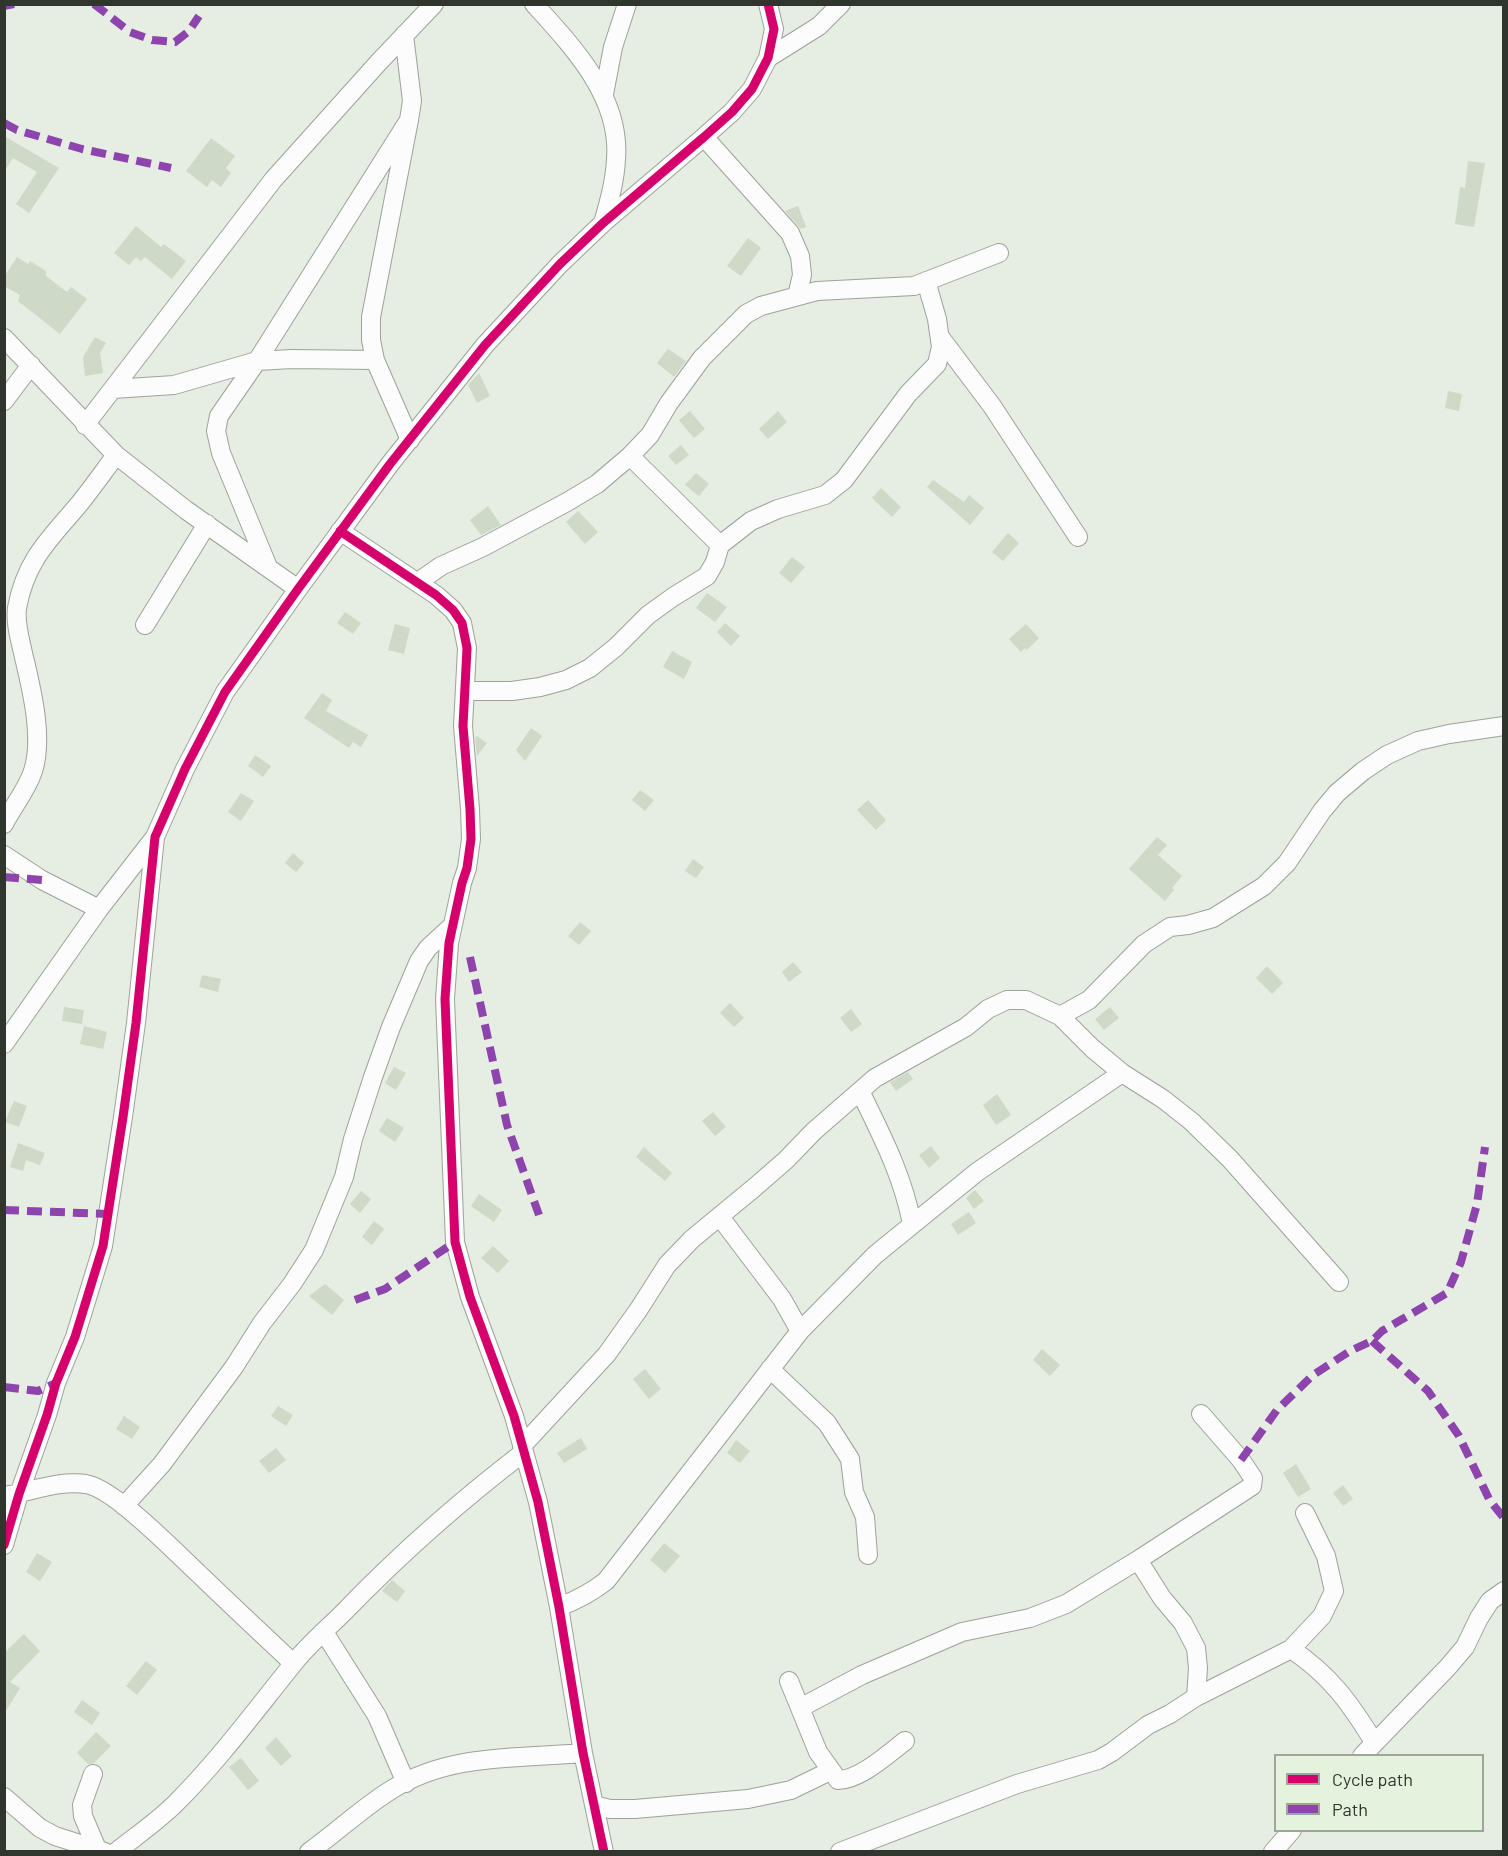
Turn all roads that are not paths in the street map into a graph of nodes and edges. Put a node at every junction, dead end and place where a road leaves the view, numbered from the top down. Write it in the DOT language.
graph roads {
  1 [pos="434,4"];
  2 [pos="534,4"];
  3 [pos="627,4"];
  4 [pos="768,4"];
  5 [pos="841,4"];
  6 [pos="404,35"];
  7 [pos="768,58"];
  8 [pos="604,94"];
  9 [pos="409,120"];
  10 [pos="704,137"];
  11 [pos="603,223"];
  12 [pos="999,253"];
  13 [pos="926,280"];
  14 [pos="797,296"];
  15 [pos="940,337"];
  16 [pos="4,338"];
  17 [pos="375,360"];
  18 [pos="257,362"];
  19 [pos="31,364"];
  20 [pos="113,389"];
  21 [pos="4,401"];
  22 [pos="85,425"];
  23 [pos="410,441"];
  24 [pos="116,455"];
  25 [pos="630,456"];
  26 [pos="207,524"];
  27 [pos="340,531"];
  28 [pos="1078,537"];
  29 [pos="720,545"];
  30 [pos="268,567"];
  31 [pos="418,582"];
  32 [pos="298,589"];
  33 [pos="145,625"];
  34 [pos="466,691"];
  35 [pos="1503,726"];
  36 [pos="4,824"];
  37 [pos="155,837"];
  38 [pos="4,855"];
  39 [pos="99,909"];
  40 [pos="453,925"];
  41 [pos="1060,1016"];
  42 [pos="4,1044"];
  43 [pos="1122,1073"];
  44 [pos="860,1091"];
  45 [pos="720,1217"];
  46 [pos="912,1224"];
  47 [pos="1339,1282"];
  48 [pos="800,1331"];
  49 [pos="770,1368"];
  50 [pos="1201,1414"];
  51 [pos="523,1449"];
  52 [pos="12,1495"];
  53 [pos="124,1506"];
  54 [pos="1305,1513"];
  55 [pos="4,1545"];
  56 [pos="868,1556"];
  57 [pos="1138,1560"];
  58 [pos="1503,1591"];
  59 [pos="559,1607"];
  60 [pos="324,1632"];
  61 [pos="1291,1649"];
  62 [pos="294,1663"];
  63 [pos="789,1681"];
  64 [pos="1196,1697"];
  65 [pos="800,1708"];
  66 [pos="905,1741"];
  67 [pos="1368,1749"];
  68 [pos="583,1753"];
  69 [pos="830,1771"];
  70 [pos="93,1774"];
  71 [pos="406,1783"];
  72 [pos="4,1797"];
  73 [pos="594,1805"];
  74 [pos="1290,1832"];
  75 [pos="101,1850"];
  76 [pos="116,1851"];
  77 [pos="309,1851"];
  78 [pos="604,1851"];
  79 [pos="840,1851"];
  80 [pos="1273,1851"];
  1 -- 6 [label="street"];
  2 -- 8 [label="street"];
  3 -- 8 [label="street"];
  4 -- 7 [label="street"];
  5 -- 7 [label="street"];
  6 -- 9 [label="street"];
  6 -- 20 [label="street"];
  7 -- 10 [label="street"];
  8 -- 11 [label="street"];
  9 -- 17 [label="street"];
  9 -- 18 [label="street"];
  10 -- 11 [label="street"];
  10 -- 14 [label="street"];
  11 -- 23 [label="street"];
  12 -- 13 [label="street"];
  13 -- 14 [label="street"];
  13 -- 15 [label="street"];
  14 -- 25 [label="street"];
  15 -- 28 [label="street"];
  15 -- 29 [label="street"];
  16 -- 19 [label="street"];
  17 -- 18 [label="street"];
  17 -- 23 [label="street"];
  18 -- 20 [label="street"];
  18 -- 30 [label="street"];
  19 -- 21 [label="street"];
  19 -- 22 [label="street"];
  20 -- 22 [label="street"];
  22 -- 24 [label="street"];
  23 -- 27 [label="street"];
  24 -- 26 [label="street"];
  24 -- 36 [label="street"];
  25 -- 29 [label="street"];
  25 -- 31 [label="street"];
  26 -- 30 [label="street"];
  26 -- 33 [label="street"];
  27 -- 31 [label="street"];
  27 -- 32 [label="street"];
  29 -- 34 [label="street"];
  30 -- 32 [label="street"];
  31 -- 34 [label="street"];
  32 -- 37 [label="street"];
  34 -- 40 [label="street"];
  35 -- 41 [label="street"];
  37 -- 39 [label="street"];
  37 -- 52 [label="street"];
  38 -- 39 [label="street"];
  39 -- 42 [label="street"];
  40 -- 51 [label="street"];
  40 -- 53 [label="street"];
  41 -- 43 [label="street"];
  41 -- 44 [label="street"];
  43 -- 46 [label="street"];
  43 -- 47 [label="street"];
  44 -- 45 [label="street"];
  44 -- 46 [label="street"];
  45 -- 48 [label="street"];
  45 -- 51 [label="street"];
  46 -- 48 [label="street"];
  48 -- 49 [label="street"];
  49 -- 56 [label="street"];
  49 -- 59 [label="street"];
  50 -- 57 [label="street"];
  51 -- 59 [label="street"];
  51 -- 60 [label="street"];
  52 -- 53 [label="street"];
  52 -- 55 [label="street"];
  53 -- 62 [label="street"];
  54 -- 61 [label="street"];
  57 -- 64 [label="street"];
  57 -- 65 [label="street"];
  58 -- 67 [label="street"];
  59 -- 68 [label="street"];
  60 -- 62 [label="street"];
  60 -- 71 [label="street"];
  61 -- 64 [label="street"];
  61 -- 67 [label="street"];
  62 -- 76 [label="street"];
  63 -- 65 [label="street"];
  64 -- 79 [label="street"];
  65 -- 69 [label="street"];
  66 -- 69 [label="street"];
  68 -- 71 [label="street"];
  68 -- 73 [label="street"];
  69 -- 73 [label="street"];
  70 -- 75 [label="street"];
  71 -- 77 [label="street"];
  72 -- 75 [label="street"];
  73 -- 78 [label="street"];
  74 -- 80 [label="street"];
}
